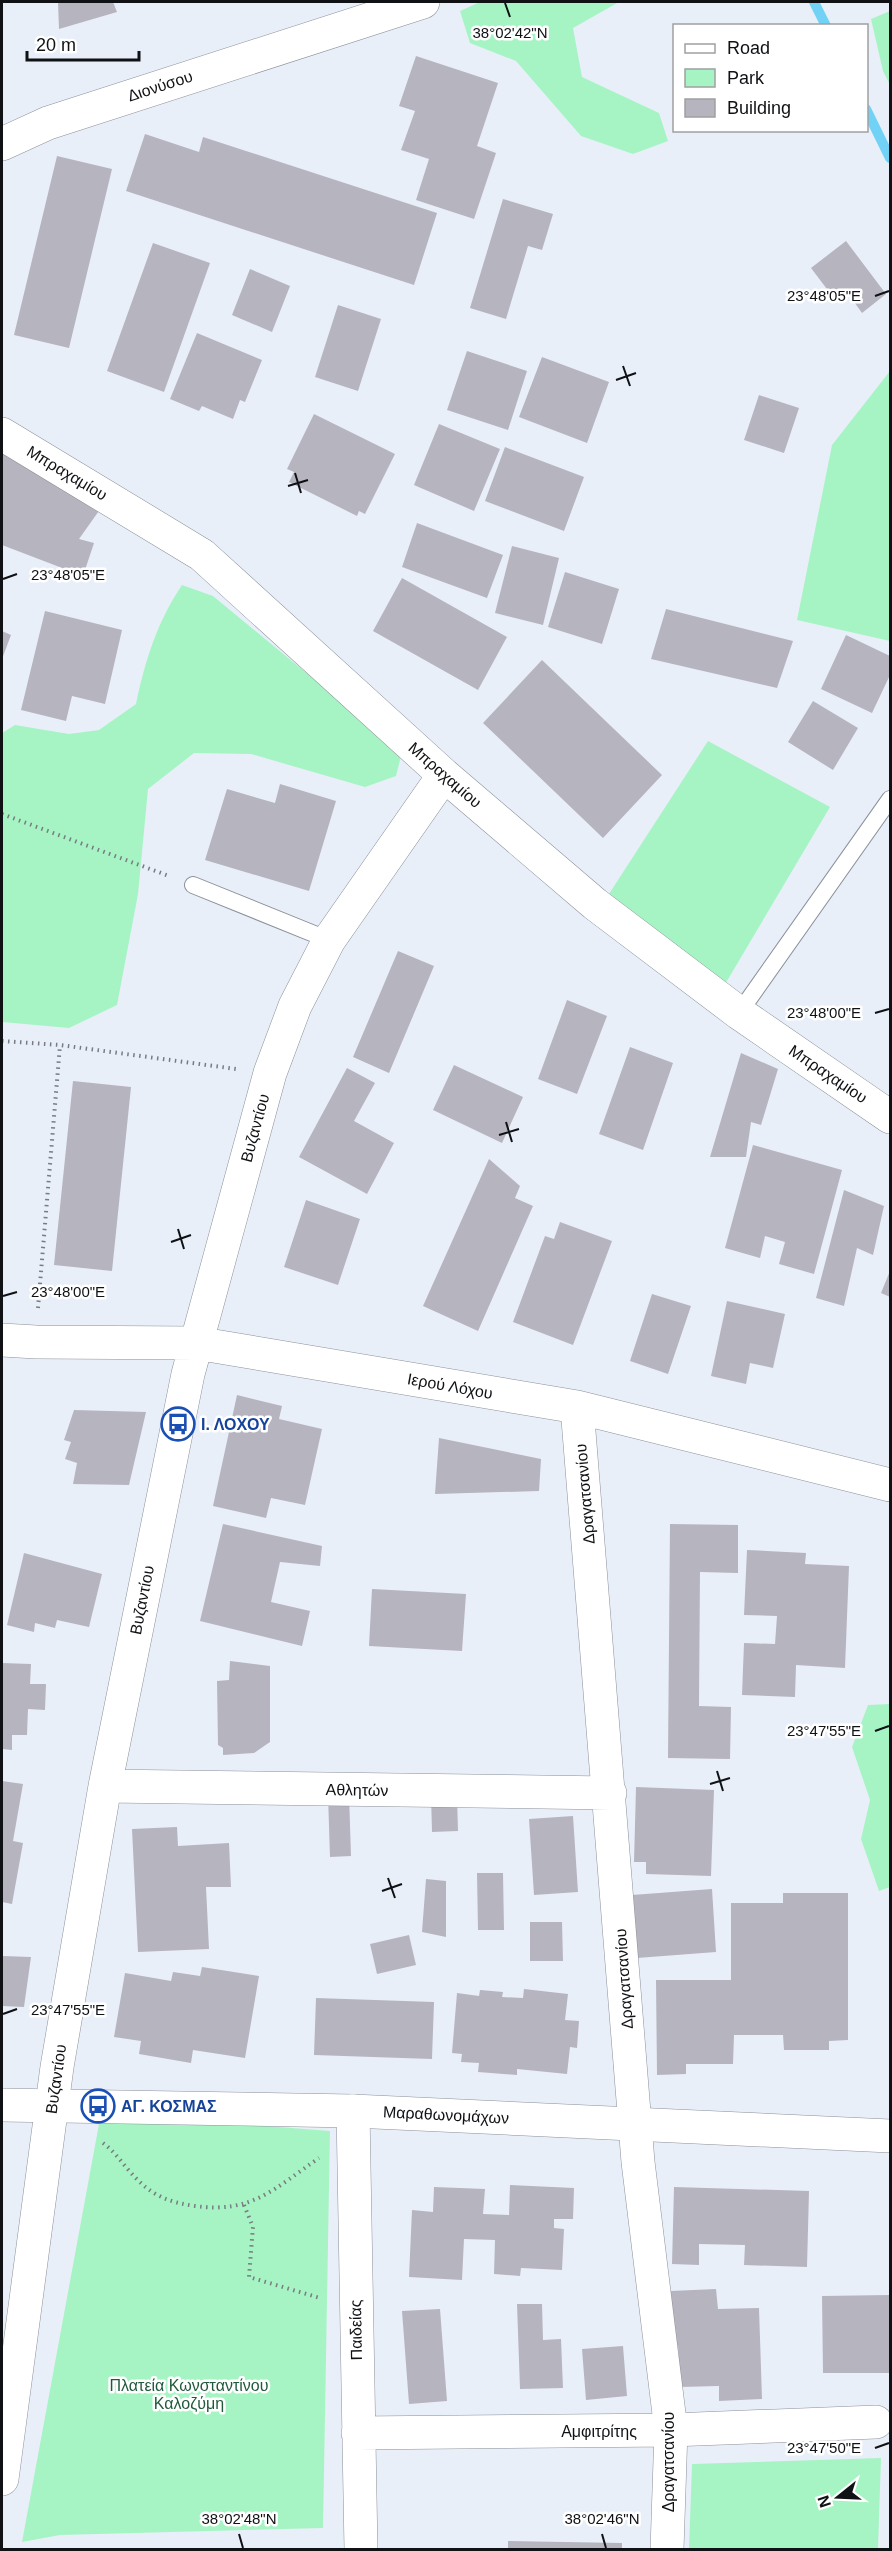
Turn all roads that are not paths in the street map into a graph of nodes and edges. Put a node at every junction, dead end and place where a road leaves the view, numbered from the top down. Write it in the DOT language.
graph roads {
  1 [pos="423,2"];
  2 [pos="2,144"];
  3 [pos="2,434"];
  4 [pos="444,775"];
  5 [pos="891,799"];
  6 [pos="193,885"];
  7 [pos="329,940"];
  8 [pos="739,1013"];
  9 [pos="890,1116"];
  10 [pos="2,1340"];
  11 [pos="196,1343"];
  12 [pos="577,1407"];
  13 [pos="891,1485"];
  14 [pos="105,1786"];
  15 [pos="610,1793"];
  16 [pos="2,2105"];
  17 [pos="52,2106"];
  18 [pos="353,2122"];
  19 [pos="635,2125"];
  20 [pos="891,2136"];
  21 [pos="9,2372"];
  22 [pos="876,2422"];
  23 [pos="671,2430"];
  24 [pos="358,2433"];
  25 [pos="2,2479"];
  26 [pos="361,2550"];
  27 [pos="667,2550"];
  1 -- 2 [label="street, Διονύσου"];
  3 -- 4 [label="street, Μπραχαμίου"];
  4 -- 7 [label="street, Βυζαντίου"];
  4 -- 8 [label="street, Μπραχαμίου"];
  5 -- 8 [label="lane"];
  6 -- 7 [label="lane"];
  7 -- 11 [label="street, Βυζαντίου"];
  8 -- 9 [label="street, Μπραχαμίου"];
  10 -- 11 [label="street, Ιερού Λόχου"];
  11 -- 12 [label="street, Ιερού Λόχου"];
  11 -- 14 [label="street, Βυζαντίου"];
  12 -- 13 [label="street, Ιερού Λόχου"];
  12 -- 15 [label="street, Δραγατσανίου"];
  14 -- 15 [label="street, Αθλητών"];
  14 -- 17 [label="street, Βυζαντίου"];
  15 -- 19 [label="street, Δραγατσανίου"];
  16 -- 17 [label="street, Μαραθωνομάχων"];
  17 -- 18 [label="street, Μαραθωνομάχων"];
  17 -- 21 [label="street, Βυζαντίου"];
  18 -- 19 [label="street, Μαραθωνομάχων"];
  18 -- 24 [label="street, Παιδείας"];
  19 -- 20 [label="street, Μαραθωνομάχων"];
  19 -- 23 [label="street, Δραγατσανίου"];
  21 -- 25 [label="street, Βυζαντίου"];
  22 -- 23 [label="street, Αμφιτρίτης"];
  23 -- 24 [label="street, Αμφιτρίτης"];
  23 -- 27 [label="street, Δραγατσανίου"];
  24 -- 26 [label="street, Παιδείας"];
}
